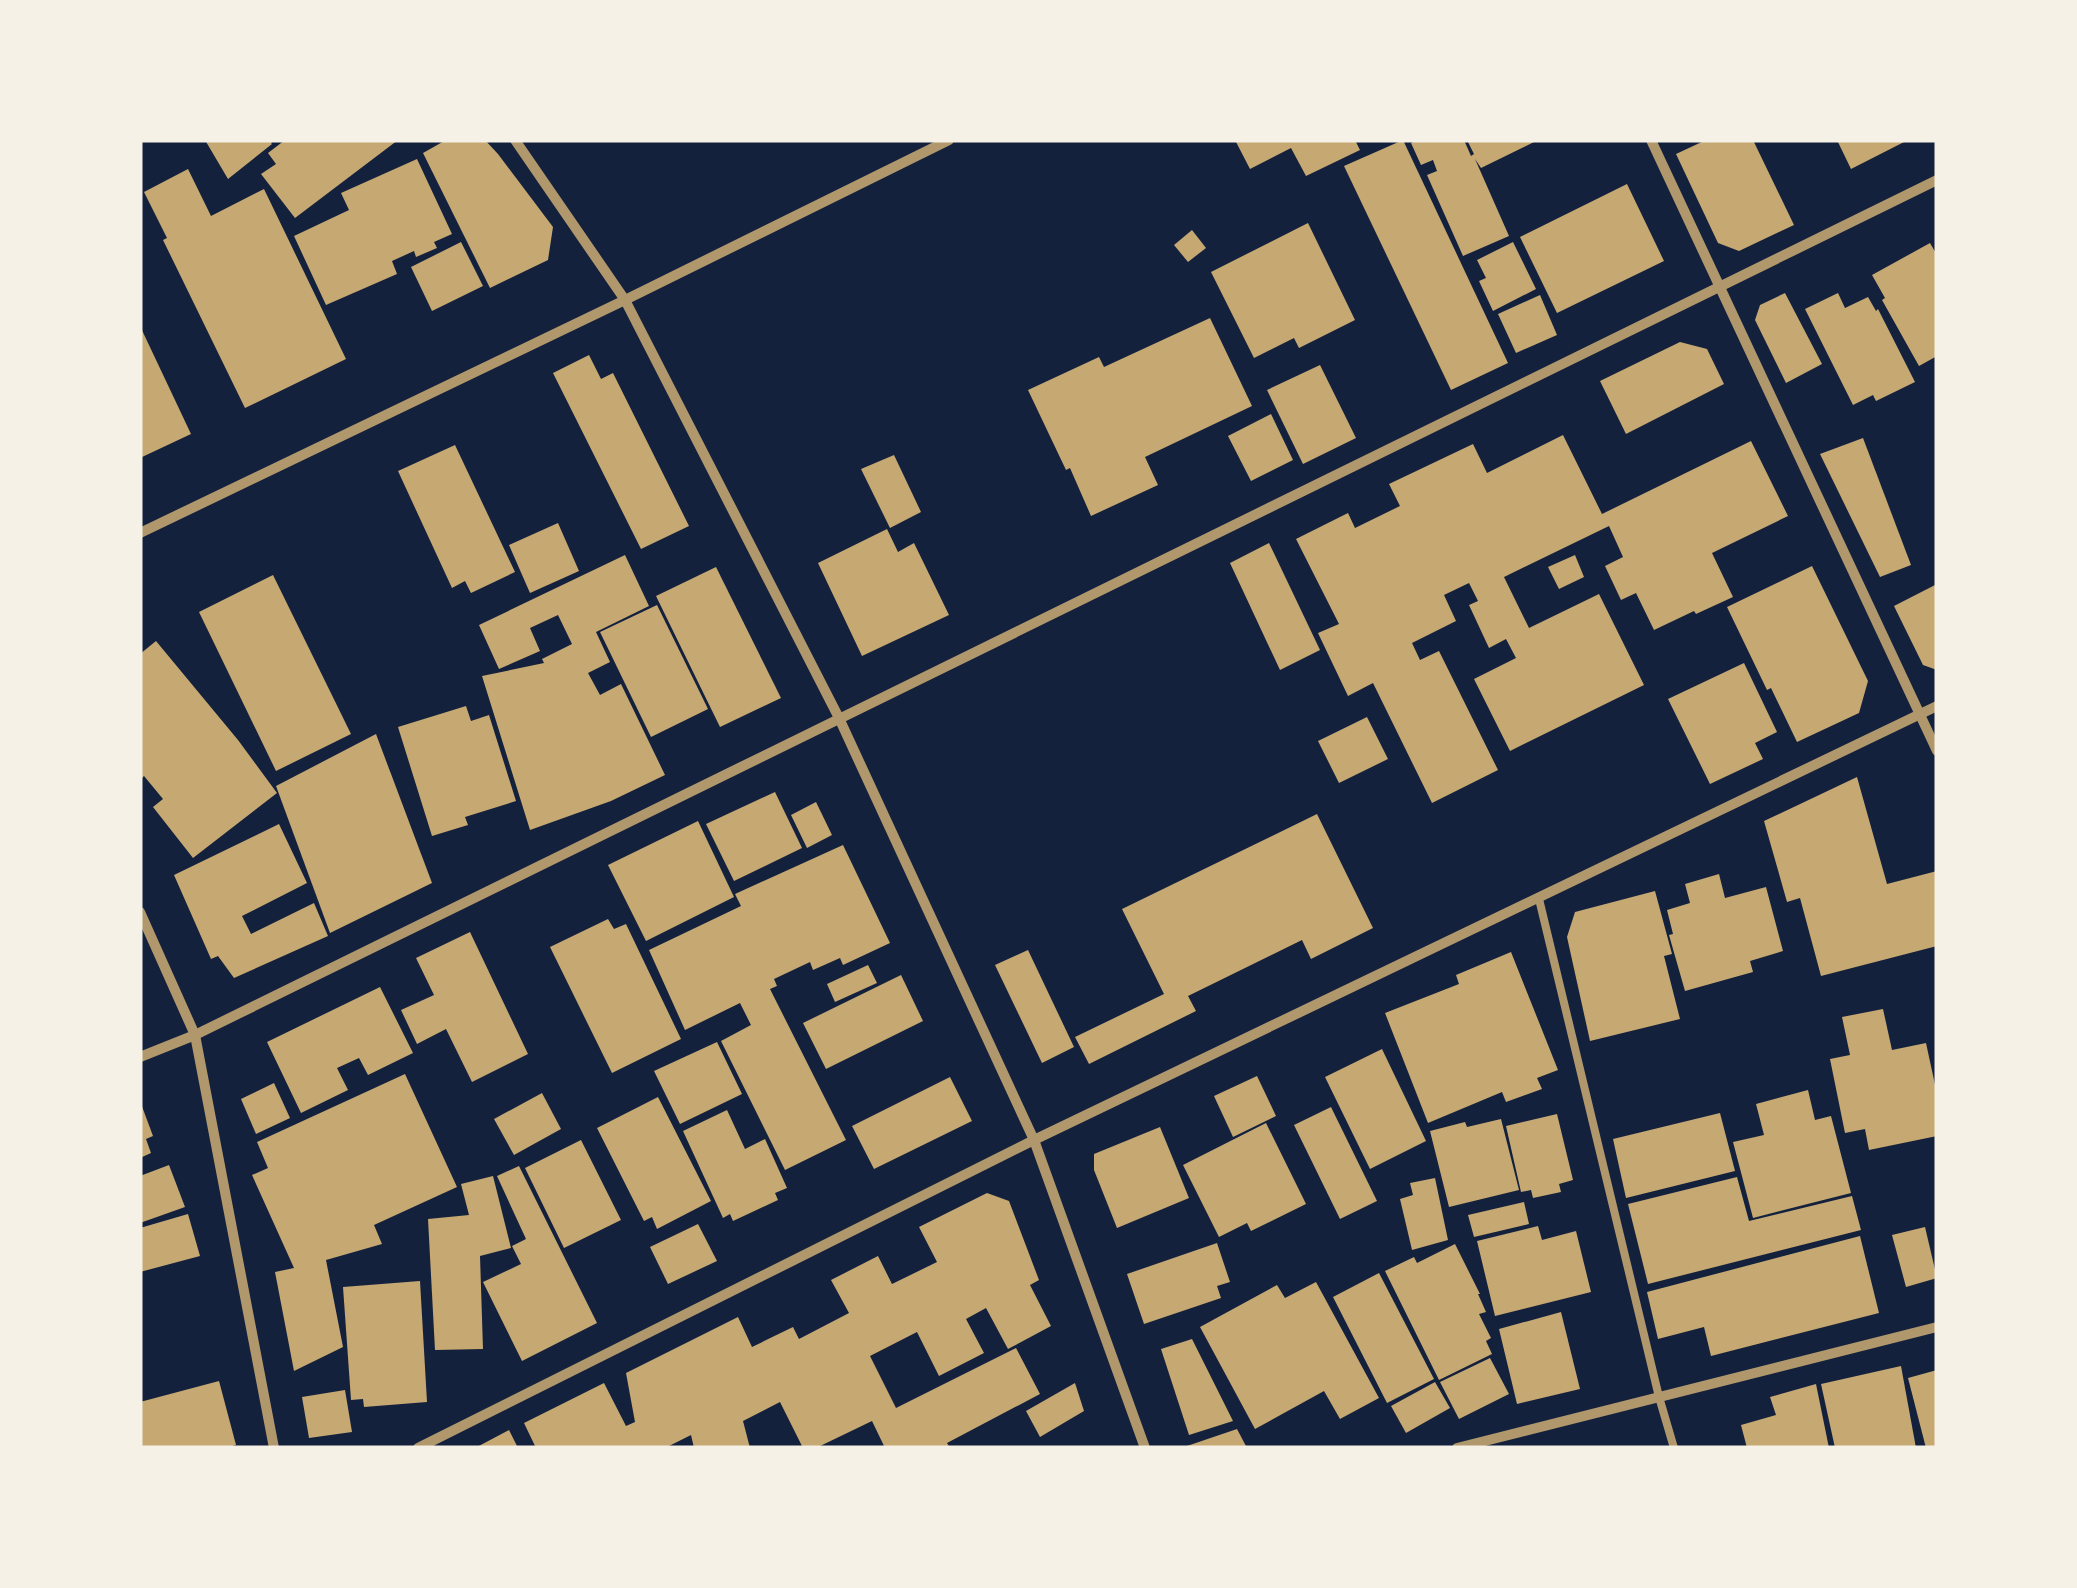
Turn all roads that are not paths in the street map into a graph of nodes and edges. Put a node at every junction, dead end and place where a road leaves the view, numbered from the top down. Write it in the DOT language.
graph roads {
  1 [pos="515,140"];
  2 [pos="949,140"];
  3 [pos="1652,140"];
  4 [pos="1937,180"];
  5 [pos="1721,286"];
  6 [pos="625,300"];
  7 [pos="140,533"];
  8 [pos="1937,706"];
  9 [pos="1919,715"];
  10 [pos="840,718"];
  11 [pos="1937,751"];
  12 [pos="1540,899"];
  13 [pos="140,912"];
  14 [pos="195,1035"];
  15 [pos="140,1057"];
  16 [pos="1034,1140"];
  17 [pos="1937,1327"];
  18 [pos="1659,1397"];
  19 [pos="274,1448"];
  20 [pos="418,1448"];
  21 [pos="1144,1448"];
  22 [pos="1457,1448"];
  23 [pos="1674,1448"];
  1 -- 6 [label="street"];
  2 -- 6 [label="street"];
  3 -- 5 [label="street"];
  4 -- 5 [label="street"];
  5 -- 9 [label="street"];
  5 -- 10 [label="street"];
  6 -- 7 [label="street"];
  6 -- 10 [label="street"];
  8 -- 9 [label="street"];
  9 -- 11 [label="street"];
  9 -- 12 [label="street"];
  10 -- 14 [label="street"];
  10 -- 16 [label="street"];
  12 -- 16 [label="street"];
  12 -- 18 [label="lane"];
  13 -- 14 [label="street"];
  14 -- 15 [label="street"];
  14 -- 19 [label="street"];
  16 -- 20 [label="street"];
  16 -- 21 [label="street"];
  17 -- 18 [label="street"];
  18 -- 22 [label="street"];
  18 -- 23 [label="lane"];
}
